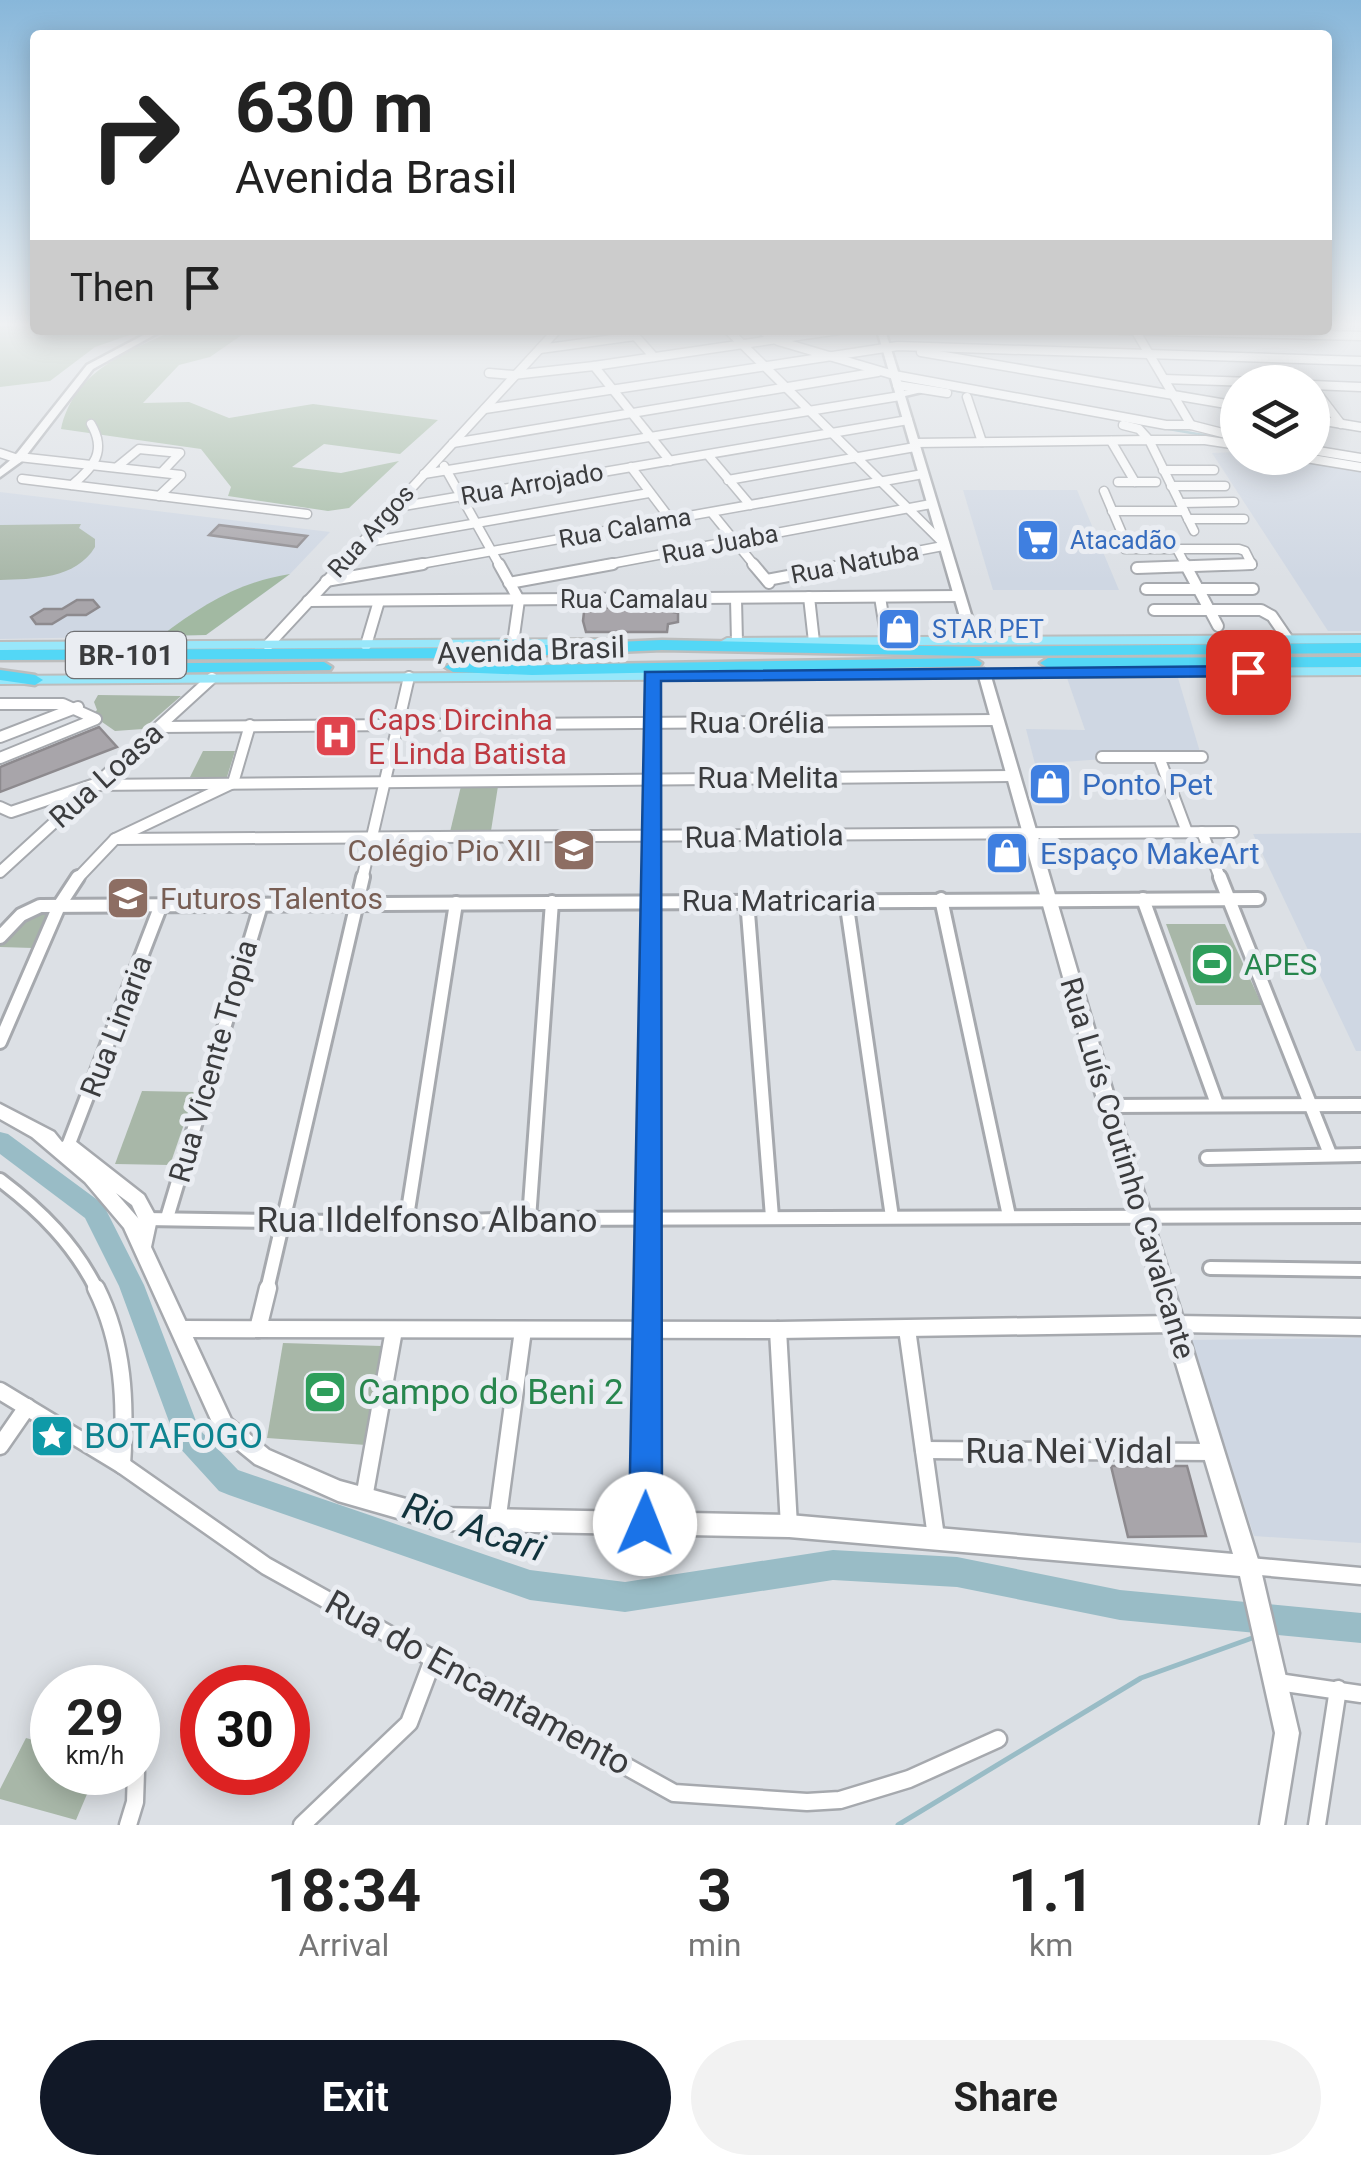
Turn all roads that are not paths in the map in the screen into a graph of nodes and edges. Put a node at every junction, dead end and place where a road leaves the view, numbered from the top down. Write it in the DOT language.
graph roads {
  1 [pos="56,410"];
  2 [pos="484,410"];
  3 [pos="627,410"];
  4 [pos="654,410"];
  5 [pos="812,410"];
  6 [pos="905,410"];
  7 [pos="971,410"];
  8 [pos="1042,410"];
  9 [pos="1075,410"];
  10 [pos="1182,410"];
  11 [pos="1330,410"];
  12 [pos="809,411"];
  13 [pos="630,414"];
  14 [pos="908,420"];
  15 [pos="1330,422"];
  16 [pos="91,424"];
  17 [pos="1340,424"];
  18 [pos="1190,425"];
  19 [pos="1361,427"];
  20 [pos="1220,432"];
  21 [pos="832,434"];
  22 [pos="650,437"];
  23 [pos="1111,440"];
  24 [pos="1149,440"];
  25 [pos="982,442"];
  26 [pos="453,443"];
  27 [pos="1220,443"];
  28 [pos="915,445"];
  29 [pos="0,453"];
  30 [pos="1330,453"];
  31 [pos="708,455"];
  32 [pos="857,456"];
  33 [pos="20,457"];
  34 [pos="440,458"];
  35 [pos="1361,458"];
  36 [pos="670,461"];
  37 [pos="1330,462"];
  38 [pos="95,464"];
  39 [pos="113,466"];
  40 [pos="631,468"];
  41 [pos="1361,468"];
  42 [pos="139,469"];
  43 [pos="1163,470"];
  44 [pos="1214,470"];
  45 [pos="162,472"];
  46 [pos="447,472"];
  47 [pos="0,474"];
  48 [pos="424,474"];
  49 [pos="923,474"];
  50 [pos="22,478"];
  51 [pos="728,480"];
  52 [pos="881,481"];
  53 [pos="1118,482"];
  54 [pos="1135,482"];
  55 [pos="1156,482"];
  56 [pos="72,486"];
  57 [pos="1172,486"];
  58 [pos="1225,486"];
  59 [pos="113,491"];
  60 [pos="1104,491"];
  61 [pos="649,493"];
  62 [pos="159,496"];
  63 [pos="460,496"];
  64 [pos="1234,502"];
  65 [pos="932,504"];
  66 [pos="750,505"];
  67 [pos="392,508"];
  68 [pos="906,509"];
  69 [pos="1184,511"];
  70 [pos="1112,512"];
  71 [pos="712,513"];
  72 [pos="306,514"];
  73 [pos="1244,519"];
  74 [pos="671,520"];
  75 [pos="474,523"];
  76 [pos="1194,530"];
  77 [pos="1121,532"];
  78 [pos="734,541"];
  79 [pos="362,543"];
  80 [pos="942,543"];
  81 [pos="1177,548"];
  82 [pos="1126,549"];
  83 [pos="490,552"];
  84 [pos="1137,568"];
  85 [pos="1187,568"];
  86 [pos="767,580"];
  87 [pos="326,581"];
  88 [pos="509,583"];
  89 [pos="1146,589"];
  90 [pos="1198,589"];
  91 [pos="1253,589"];
  92 [pos="959,596"];
  93 [pos="808,597"];
  94 [pos="880,597"];
  95 [pos="736,598"];
  96 [pos="779,598"];
  97 [pos="378,600"];
  98 [pos="518,600"];
  99 [pos="308,601"];
  100 [pos="1154,610"];
  101 [pos="1208,610"];
  102 [pos="1218,626"];
  103 [pos="1286,638"];
  104 [pos="1361,639"];
  105 [pos="887,641"];
  106 [pos="973,641"];
  107 [pos="737,642"];
  108 [pos="814,642"];
  109 [pos="366,644"];
  110 [pos="513,644"];
  111 [pos="268,645"];
  112 [pos="0,646"];
  113 [pos="46,646"];
  114 [pos="1361,648"];
  115 [pos="208,654"];
  116 [pos="0,655"];
  117 [pos="1361,662"];
  118 [pos="1361,672"];
  119 [pos="984,673"];
  120 [pos="0,675"];
  121 [pos="652,676"];
  122 [pos="409,677"];
  123 [pos="212,678"];
  124 [pos="35,680"];
  125 [pos="0,704"];
  126 [pos="78,707"];
  127 [pos="994,720"];
  128 [pos="650,723"];
  129 [pos="250,725"];
  130 [pos="396,726"];
  131 [pos="159,727"];
  132 [pos="0,737"];
  133 [pos="1102,757"];
  134 [pos="1159,757"];
  135 [pos="1202,757"];
  136 [pos="0,758"];
  137 [pos="1011,776"];
  138 [pos="650,778"];
  139 [pos="384,780"];
  140 [pos="233,783"];
  141 [pos="92,785"];
  142 [pos="4,812"];
  143 [pos="1027,832"];
  144 [pos="1187,832"];
  145 [pos="1202,832"];
  146 [pos="1233,832"];
  147 [pos="650,838"];
  148 [pos="368,839"];
  149 [pos="115,840"];
  150 [pos="14,858"];
  151 [pos="0,862"];
  152 [pos="0,872"];
  153 [pos="942,898"];
  154 [pos="1143,899"];
  155 [pos="1229,899"];
  156 [pos="1258,899"];
  157 [pos="747,900"];
  158 [pos="846,900"];
  159 [pos="1048,900"];
  160 [pos="650,901"];
  161 [pos="552,902"];
  162 [pos="355,903"];
  163 [pos="261,904"];
  164 [pos="456,904"];
  165 [pos="161,905"];
  166 [pos="59,906"];
  167 [pos="0,938"];
  168 [pos="0,1042"];
  169 [pos="1218,1104"];
  170 [pos="1313,1104"];
  171 [pos="1361,1105"];
  172 [pos="1108,1106"];
  173 [pos="0,1111"];
  174 [pos="38,1133"];
  175 [pos="68,1146"];
  176 [pos="1330,1154"];
  177 [pos="1361,1155"];
  178 [pos="1207,1158"];
  179 [pos="0,1180"];
  180 [pos="1144,1215"];
  181 [pos="892,1216"];
  182 [pos="1009,1216"];
  183 [pos="1361,1216"];
  184 [pos="772,1217"];
  185 [pos="648,1218"];
  186 [pos="528,1219"];
  187 [pos="148,1220"];
  188 [pos="284,1222"];
  189 [pos="406,1224"];
  190 [pos="1210,1268"];
  191 [pos="1361,1270"];
  192 [pos="1174,1324"];
  193 [pos="1361,1327"];
  194 [pos="180,1329"];
  195 [pos="258,1329"];
  196 [pos="908,1329"];
  197 [pos="394,1330"];
  198 [pos="523,1330"];
  199 [pos="648,1330"];
  200 [pos="778,1330"];
  201 [pos="0,1391"];
  202 [pos="27,1408"];
  203 [pos="0,1446"];
  204 [pos="924,1450"];
  205 [pos="1214,1452"];
  206 [pos="122,1464"];
  207 [pos="364,1498"];
  208 [pos="498,1523"];
  209 [pos="645,1524"];
  210 [pos="789,1526"];
  211 [pos="936,1537"];
  212 [pos="1252,1576"];
  213 [pos="1361,1576"];
  214 [pos="434,1657"];
  215 [pos="1275,1673"];
  216 [pos="1338,1689"];
  217 [pos="1361,1694"];
  218 [pos="998,1739"];
  219 [pos="133,1795"];
  220 [pos="128,1825"];
  221 [pos="302,1825"];
  222 [pos="1272,1825"];
  223 [pos="1317,1825"];
  1 -- 33 [label="main road"];
  2 -- 26 [label="street, Rua Argos"];
  3 -- 13 [label="street"];
  4 -- 13 [label="street"];
  5 -- 12 [label="street"];
  6 -- 14 [label="main road"];
  7 -- 25 [label="street"];
  8 -- 24 [label="street"];
  9 -- 18 [label="street"];
  10 -- 18 [label="street"];
  11 -- 17 [label="street"];
  12 -- 21 [label="street"];
  12 -- 22 [label="street"];
  13 -- 22 [label="street"];
  13 -- 26 [label="street"];
  14 -- 21 [label="street, Rua Arrojado"];
  14 -- 28 [label="main road"];
  15 -- 17 [label="street"];
  16 -- 38 [label="street"];
  17 -- 19 [label="street"];
  18 -- 20 [label="street"];
  21 -- 31 [label="street, Rua Arrojado"];
  21 -- 32 [label="street"];
  22 -- 36 [label="street"];
  22 -- 46 [label="street"];
  23 -- 24 [label="street"];
  23 -- 25 [label="street"];
  23 -- 54 [label="street"];
  24 -- 27 [label="street"];
  24 -- 43 [label="street"];
  25 -- 28 [label="street"];
  26 -- 34 [label="street, Rua Argos"];
  28 -- 32 [label="street"];
  28 -- 49 [label="main road"];
  29 -- 33 [label="street"];
  30 -- 35 [label="street"];
  31 -- 36 [label="street, Rua Arrojado"];
  31 -- 51 [label="street"];
  32 -- 51 [label="street"];
  32 -- 52 [label="street"];
  33 -- 38 [label="street"];
  33 -- 47 [label="main road"];
  34 -- 46 [label="street"];
  34 -- 48 [label="street, Rua Argos"];
  36 -- 40 [label="street, Rua Arrojado"];
  37 -- 41 [label="street"];
  38 -- 39 [label="street"];
  38 -- 56 [label="street"];
  39 -- 42 [label="street"];
  39 -- 45 [label="street"];
  40 -- 61 [label="street"];
  40 -- 63 [label="street, Rua Arrojado"];
  42 -- 45 [label="street"];
  42 -- 59 [label="street"];
  43 -- 44 [label="street"];
  43 -- 57 [label="street"];
  45 -- 62 [label="street"];
  46 -- 48 [label="street"];
  46 -- 63 [label="street"];
  48 -- 67 [label="street, Rua Argos"];
  49 -- 52 [label="street, Rua Calama"];
  49 -- 65 [label="main road"];
  50 -- 56 [label="street"];
  51 -- 66 [label="street"];
  52 -- 66 [label="street, Rua Calama"];
  52 -- 68 [label="street"];
  53 -- 54 [label="street"];
  54 -- 55 [label="street"];
  56 -- 59 [label="street"];
  57 -- 58 [label="street"];
  57 -- 69 [label="street"];
  59 -- 62 [label="street"];
  60 -- 70 [label="street"];
  61 -- 74 [label="street"];
  61 -- 75 [label="street"];
  62 -- 72 [label="street"];
  63 -- 67 [label="street, Rua Arrojado"];
  63 -- 75 [label="street"];
  64 -- 69 [label="street"];
  65 -- 68 [label="street, Rua Juaba"];
  65 -- 80 [label="main road"];
  66 -- 71 [label="street, Rua Calama"];
  67 -- 79 [label="street, Rua Argos"];
  68 -- 78 [label="street, Rua Juaba"];
  68 -- 80 [label="street"];
  69 -- 70 [label="street"];
  69 -- 73 [label="street"];
  69 -- 76 [label="street"];
  70 -- 77 [label="street"];
  71 -- 74 [label="street, Rua Calama"];
  71 -- 78 [label="street"];
  74 -- 83 [label="street, Rua Calama"];
  75 -- 79 [label="street"];
  75 -- 83 [label="street"];
  78 -- 86 [label="street"];
  78 -- 88 [label="street, Rua Juaba"];
  79 -- 87 [label="street, Rua Argos"];
  80 -- 86 [label="street, Rua Natuba"];
  80 -- 92 [label="main road"];
  81 -- 82 [label="street"];
  81 -- 85 [label="street"];
  81 -- 85 [label="street"];
  83 -- 87 [label="street, Rua Calama"];
  83 -- 88 [label="street"];
  84 -- 85 [label="street"];
  85 -- 90 [label="street"];
  86 -- 96 [label="street"];
  87 -- 99 [label="street, Rua Argos"];
  88 -- 98 [label="street"];
  89 -- 90 [label="street"];
  90 -- 91 [label="street"];
  90 -- 101 [label="street"];
  92 -- 94 [label="street, Rua Camalau"];
  92 -- 106 [label="main road"];
  93 -- 94 [label="street, Rua Camalau"];
  93 -- 96 [label="street, Rua Camalau"];
  93 -- 108 [label="street"];
  94 -- 105 [label="street"];
  95 -- 96 [label="street, Rua Camalau"];
  95 -- 98 [label="street, Rua Camalau"];
  95 -- 107 [label="street"];
  97 -- 98 [label="street, Rua Camalau"];
  97 -- 99 [label="street, Rua Camalau"];
  97 -- 109 [label="street"];
  98 -- 110 [label="street"];
  99 -- 111 [label="street, Rua Argos"];
  100 -- 101 [label="street"];
  101 -- 102 [label="street"];
  101 -- 103 [label="street"];
  103 -- 104 [label="main road, Avenida Brasil"];
  103 -- 106 [label="main road, Avenida Brasil"];
  105 -- 106 [label="main road, Avenida Brasil"];
  105 -- 108 [label="main road, Avenida Brasil"];
  107 -- 108 [label="main road, Avenida Brasil"];
  107 -- 110 [label="main road, Avenida Brasil"];
  109 -- 110 [label="main road, Avenida Brasil"];
  109 -- 111 [label="main road, Avenida Brasil"];
  111 -- 113 [label="main road, Avenida Brasil"];
  112 -- 113 [label="main road, Avenida Brasil"];
  113 -- 115 [label="highway"];
  114 -- 115 [label="highway, Avenida Brasil / BR-101"];
  115 -- 116 [label="highway, Avenida Brasil / BR-101"];
  117 -- 120 [label="highway, Avenida Brasil / BR-101"];
  118 -- 119 [label="main road, Avenida Brasil"];
  119 -- 121 [label="main road, Avenida Brasil"];
  119 -- 127 [label="main road, Rua Luís Coutinho Cavalcante"];
  120 -- 124 [label="highway"];
  121 -- 122 [label="main road, Avenida Brasil"];
  121 -- 128 [label="street"];
  122 -- 123 [label="main road, Avenida Brasil"];
  122 -- 130 [label="street"];
  123 -- 124 [label="main road, Avenida Brasil"];
  123 -- 131 [label="street, Rua Loasa"];
  125 -- 126 [label="street"];
  126 -- 132 [label="street"];
  126 -- 136 [label="street"];
  127 -- 128 [label="street, Rua Orélia"];
  127 -- 137 [label="main road, Rua Luís Coutinho Cavalcante"];
  128 -- 130 [label="street, Rua Orélia"];
  128 -- 138 [label="street"];
  129 -- 130 [label="street, Rua Orélia"];
  129 -- 131 [label="street, Rua Orélia"];
  129 -- 140 [label="street"];
  130 -- 139 [label="street"];
  131 -- 141 [label="street, Rua Loasa"];
  133 -- 134 [label="street"];
  134 -- 135 [label="street"];
  134 -- 144 [label="street"];
  137 -- 138 [label="street, Rua Melita"];
  137 -- 143 [label="main road, Rua Luís Coutinho Cavalcante"];
  138 -- 139 [label="street, Rua Melita"];
  138 -- 147 [label="street"];
  139 -- 140 [label="street, Rua Melita"];
  139 -- 148 [label="street"];
  140 -- 141 [label="street"];
  140 -- 149 [label="street, Rua Melita"];
  141 -- 142 [label="street"];
  141 -- 150 [label="street, Rua Loasa"];
  143 -- 144 [label="street, Rua Matiola"];
  143 -- 147 [label="street, Rua Matiola"];
  143 -- 159 [label="main road, Rua Luís Coutinho Cavalcante"];
  144 -- 145 [label="street, Rua Matiola"];
  145 -- 146 [label="street, Rua Matiola"];
  145 -- 155 [label="street"];
  147 -- 148 [label="street, Rua Matiola"];
  147 -- 160 [label="street"];
  148 -- 149 [label="street, Rua Matiola"];
  148 -- 162 [label="street"];
  149 -- 166 [label="street, Rua Melita"];
  150 -- 151 [label="street"];
  150 -- 152 [label="street, Rua Loasa"];
  153 -- 158 [label="street, Rua Matricaria"];
  153 -- 159 [label="street, Rua Matricaria"];
  153 -- 182 [label="street"];
  154 -- 155 [label="street, Rua Matricaria"];
  154 -- 159 [label="street, Rua Matricaria"];
  154 -- 169 [label="street"];
  155 -- 156 [label="street, Rua Matricaria"];
  155 -- 170 [label="street"];
  157 -- 158 [label="street, Rua Matricaria"];
  157 -- 160 [label="street, Rua Matricaria"];
  157 -- 184 [label="street"];
  158 -- 181 [label="street"];
  159 -- 172 [label="main road, Rua Luís Coutinho Cavalcante"];
  160 -- 161 [label="street, Rua Matricaria"];
  160 -- 185 [label="street"];
  161 -- 164 [label="street, Rua Matricaria"];
  161 -- 186 [label="street"];
  162 -- 163 [label="street, Rua Matricaria"];
  162 -- 164 [label="street, Rua Matricaria"];
  162 -- 188 [label="street"];
  163 -- 165 [label="street, Rua Matricaria"];
  163 -- 187 [label="street, Rua Vicente Tropia"];
  164 -- 189 [label="street"];
  165 -- 166 [label="street, Rua Matricaria"];
  165 -- 175 [label="street, Rua Linaria"];
  166 -- 167 [label="street"];
  166 -- 168 [label="street, Rua Melita"];
  169 -- 170 [label="street"];
  169 -- 172 [label="street"];
  170 -- 171 [label="street"];
  170 -- 176 [label="street"];
  172 -- 180 [label="main road, Rua Luís Coutinho Cavalcante"];
  173 -- 174 [label="main road"];
  174 -- 175 [label="main road"];
  174 -- 187 [label="main road"];
  175 -- 187 [label="main road"];
  176 -- 177 [label="street"];
  176 -- 178 [label="street"];
  179 -- 206 [label="street"];
  180 -- 182 [label="street, Rua Ildelfonso Albano"];
  180 -- 183 [label="street, Rua Ildelfonso Albano"];
  180 -- 192 [label="main road, Rua Luís Coutinho Cavalcante"];
  181 -- 182 [label="street, Rua Ildelfonso Albano"];
  181 -- 184 [label="street, Rua Ildelfonso Albano"];
  184 -- 185 [label="street, Rua Ildelfonso Albano"];
  185 -- 186 [label="street, Rua Ildelfonso Albano"];
  185 -- 199 [label="street"];
  186 -- 189 [label="street, Rua Ildelfonso Albano"];
  187 -- 188 [label="street, Rua Ildelfonso Albano"];
  187 -- 194 [label="main road"];
  188 -- 189 [label="street, Rua Ildelfonso Albano"];
  188 -- 195 [label="street"];
  190 -- 191 [label="street"];
  192 -- 193 [label="street"];
  192 -- 196 [label="street"];
  192 -- 205 [label="main road, Rua Luís Coutinho Cavalcante"];
  194 -- 195 [label="street"];
  194 -- 207 [label="main road"];
  195 -- 197 [label="street"];
  196 -- 200 [label="street"];
  196 -- 204 [label="street"];
  197 -- 198 [label="street"];
  197 -- 207 [label="street"];
  198 -- 199 [label="street"];
  198 -- 208 [label="street"];
  199 -- 200 [label="street"];
  199 -- 209 [label="street"];
  200 -- 210 [label="street"];
  201 -- 202 [label="street, Rua do Encantamento"];
  202 -- 203 [label="street"];
  202 -- 206 [label="street, Rua do Encantamento"];
  204 -- 205 [label="street, Rua Nei Vidal"];
  204 -- 211 [label="street"];
  205 -- 212 [label="main road, Rua Luís Coutinho Cavalcante"];
  206 -- 214 [label="street, Rua do Encantamento"];
  207 -- 208 [label="main road"];
  208 -- 209 [label="main road"];
  209 -- 210 [label="main road"];
  210 -- 211 [label="main road"];
  211 -- 212 [label="main road"];
  212 -- 213 [label="street"];
  212 -- 215 [label="main road, Rua Luís Coutinho Cavalcante"];
  214 -- 218 [label="street, Rua do Encantamento"];
  214 -- 221 [label="street"];
  215 -- 216 [label="street"];
  215 -- 222 [label="main road, Rua Luís Coutinho Cavalcante"];
  216 -- 217 [label="street"];
  216 -- 223 [label="street"];
  219 -- 220 [label="street"];
}
